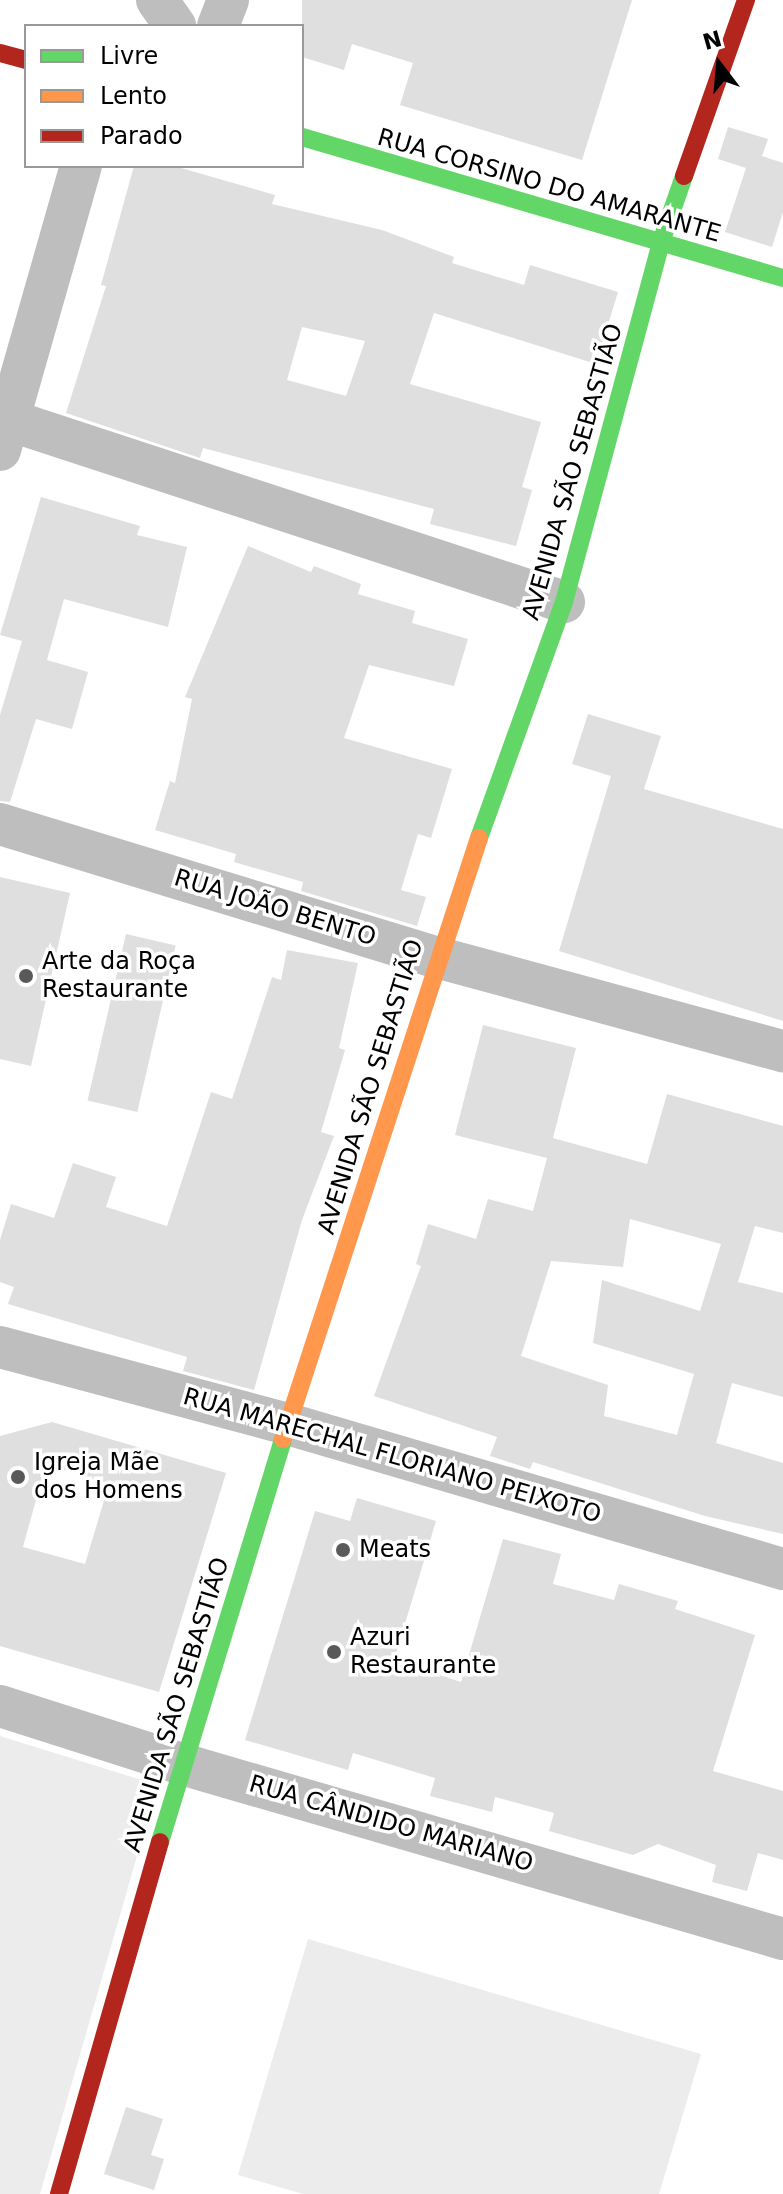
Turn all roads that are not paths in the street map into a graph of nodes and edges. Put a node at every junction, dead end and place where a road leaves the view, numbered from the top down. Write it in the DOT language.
graph roads {
  1 [pos="157,0"];
  2 [pos="228,0"];
  3 [pos="746,0"];
  4 [pos="174,24"];
  5 [pos="219,24"];
  6 [pos="0,53"];
  7 [pos="24,59"];
  8 [pos="304,138"];
  9 [pos="80,168"];
  10 [pos="660,245"];
  11 [pos="783,278"];
  12 [pos="6,436"];
  13 [pos="564,602"];
  14 [pos="0,824"];
  15 [pos="436,957"];
  16 [pos="783,1051"];
  17 [pos="0,1347"];
  18 [pos="288,1424"];
  19 [pos="783,1569"];
  20 [pos="0,1706"];
  21 [pos="182,1764"];
  22 [pos="783,1939"];
  23 [pos="59,2194"];
  1 -- 4 [label="street"];
  2 -- 5 [label="street"];
  3 -- 10 [label="street, AVENIDA SÃO SEBASTIÃO"];
  6 -- 7 [label="street"];
  8 -- 10 [label="street, RUA CORSINO DO AMARANTE"];
  9 -- 12 [label="street"];
  10 -- 11 [label="street, RUA CORSINO DO AMARANTE"];
  10 -- 13 [label="street, AVENIDA SÃO SEBASTIÃO"];
  12 -- 13 [label="street"];
  13 -- 15 [label="street, AVENIDA SÃO SEBASTIÃO"];
  14 -- 15 [label="street, RUA JOÃO BENTO"];
  15 -- 16 [label="street, RUA JOÃO BENTO"];
  15 -- 18 [label="street, AVENIDA SÃO SEBASTIÃO"];
  17 -- 18 [label="street, RUA MARECHAL FLORIANO PEIXOTO"];
  18 -- 19 [label="street, RUA MARECHAL FLORIANO PEIXOTO"];
  18 -- 21 [label="street, AVENIDA SÃO SEBASTIÃO"];
  20 -- 21 [label="street, RUA CÂNDIDO MARIANO"];
  21 -- 22 [label="street, RUA CÂNDIDO MARIANO"];
  21 -- 23 [label="street, AVENIDA SÃO SEBASTIÃO"];
}
